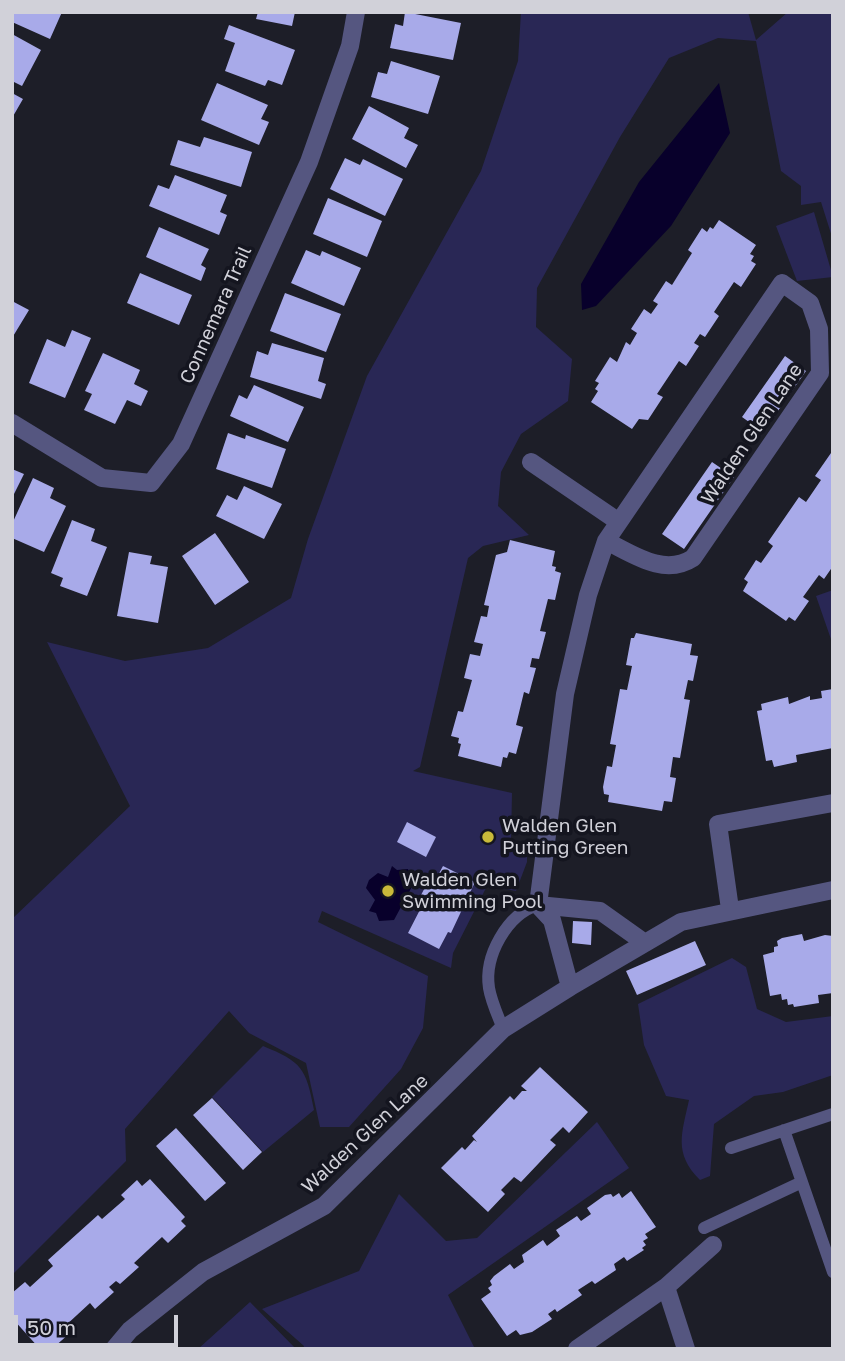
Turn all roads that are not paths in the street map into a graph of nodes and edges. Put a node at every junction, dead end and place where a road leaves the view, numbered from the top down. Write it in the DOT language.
graph roads {
  1 [pos="356,12"];
  2 [pos="12,423"];
  3 [pos="531,462"];
  4 [pos="619,522"];
  5 [pos="606,541"];
  6 [pos="833,803"];
  7 [pos="833,890"];
  8 [pos="538,905"];
  9 [pos="730,909"];
  10 [pos="645,943"];
  11 [pos="570,987"];
  12 [pos="503,1029"];
  13 [pos="833,1114"];
  14 [pos="784,1130"];
  15 [pos="731,1148"];
  16 [pos="802,1182"];
  17 [pos="704,1228"];
  18 [pos="713,1245"];
  19 [pos="833,1272"];
  20 [pos="666,1287"];
  21 [pos="114,1349"];
  22 [pos="577,1349"];
  23 [pos="686,1349"];
  1 -- 2 [label="street, Connemara Trail"];
  3 -- 4 [label="street"];
  4 -- 5 [label="street, Walden Glen Lane"];
  4 -- 5 [label="street, Walden Glen Lane"];
  5 -- 8 [label="street, Walden Glen Lane"];
  6 -- 9 [label="street"];
  7 -- 9 [label="street, Walden Glen Lane"];
  8 -- 10 [label="street"];
  8 -- 11 [label="street"];
  8 -- 12 [label="lane"];
  9 -- 10 [label="street, Walden Glen Lane"];
  10 -- 11 [label="street, Walden Glen Lane"];
  11 -- 12 [label="street, Walden Glen Lane"];
  12 -- 21 [label="street, Walden Glen Lane"];
  13 -- 14 [label="lane"];
  14 -- 15 [label="lane"];
  14 -- 16 [label="lane"];
  16 -- 17 [label="lane"];
  16 -- 19 [label="lane"];
  18 -- 20 [label="street"];
  20 -- 22 [label="street"];
  20 -- 23 [label="street"];
}
